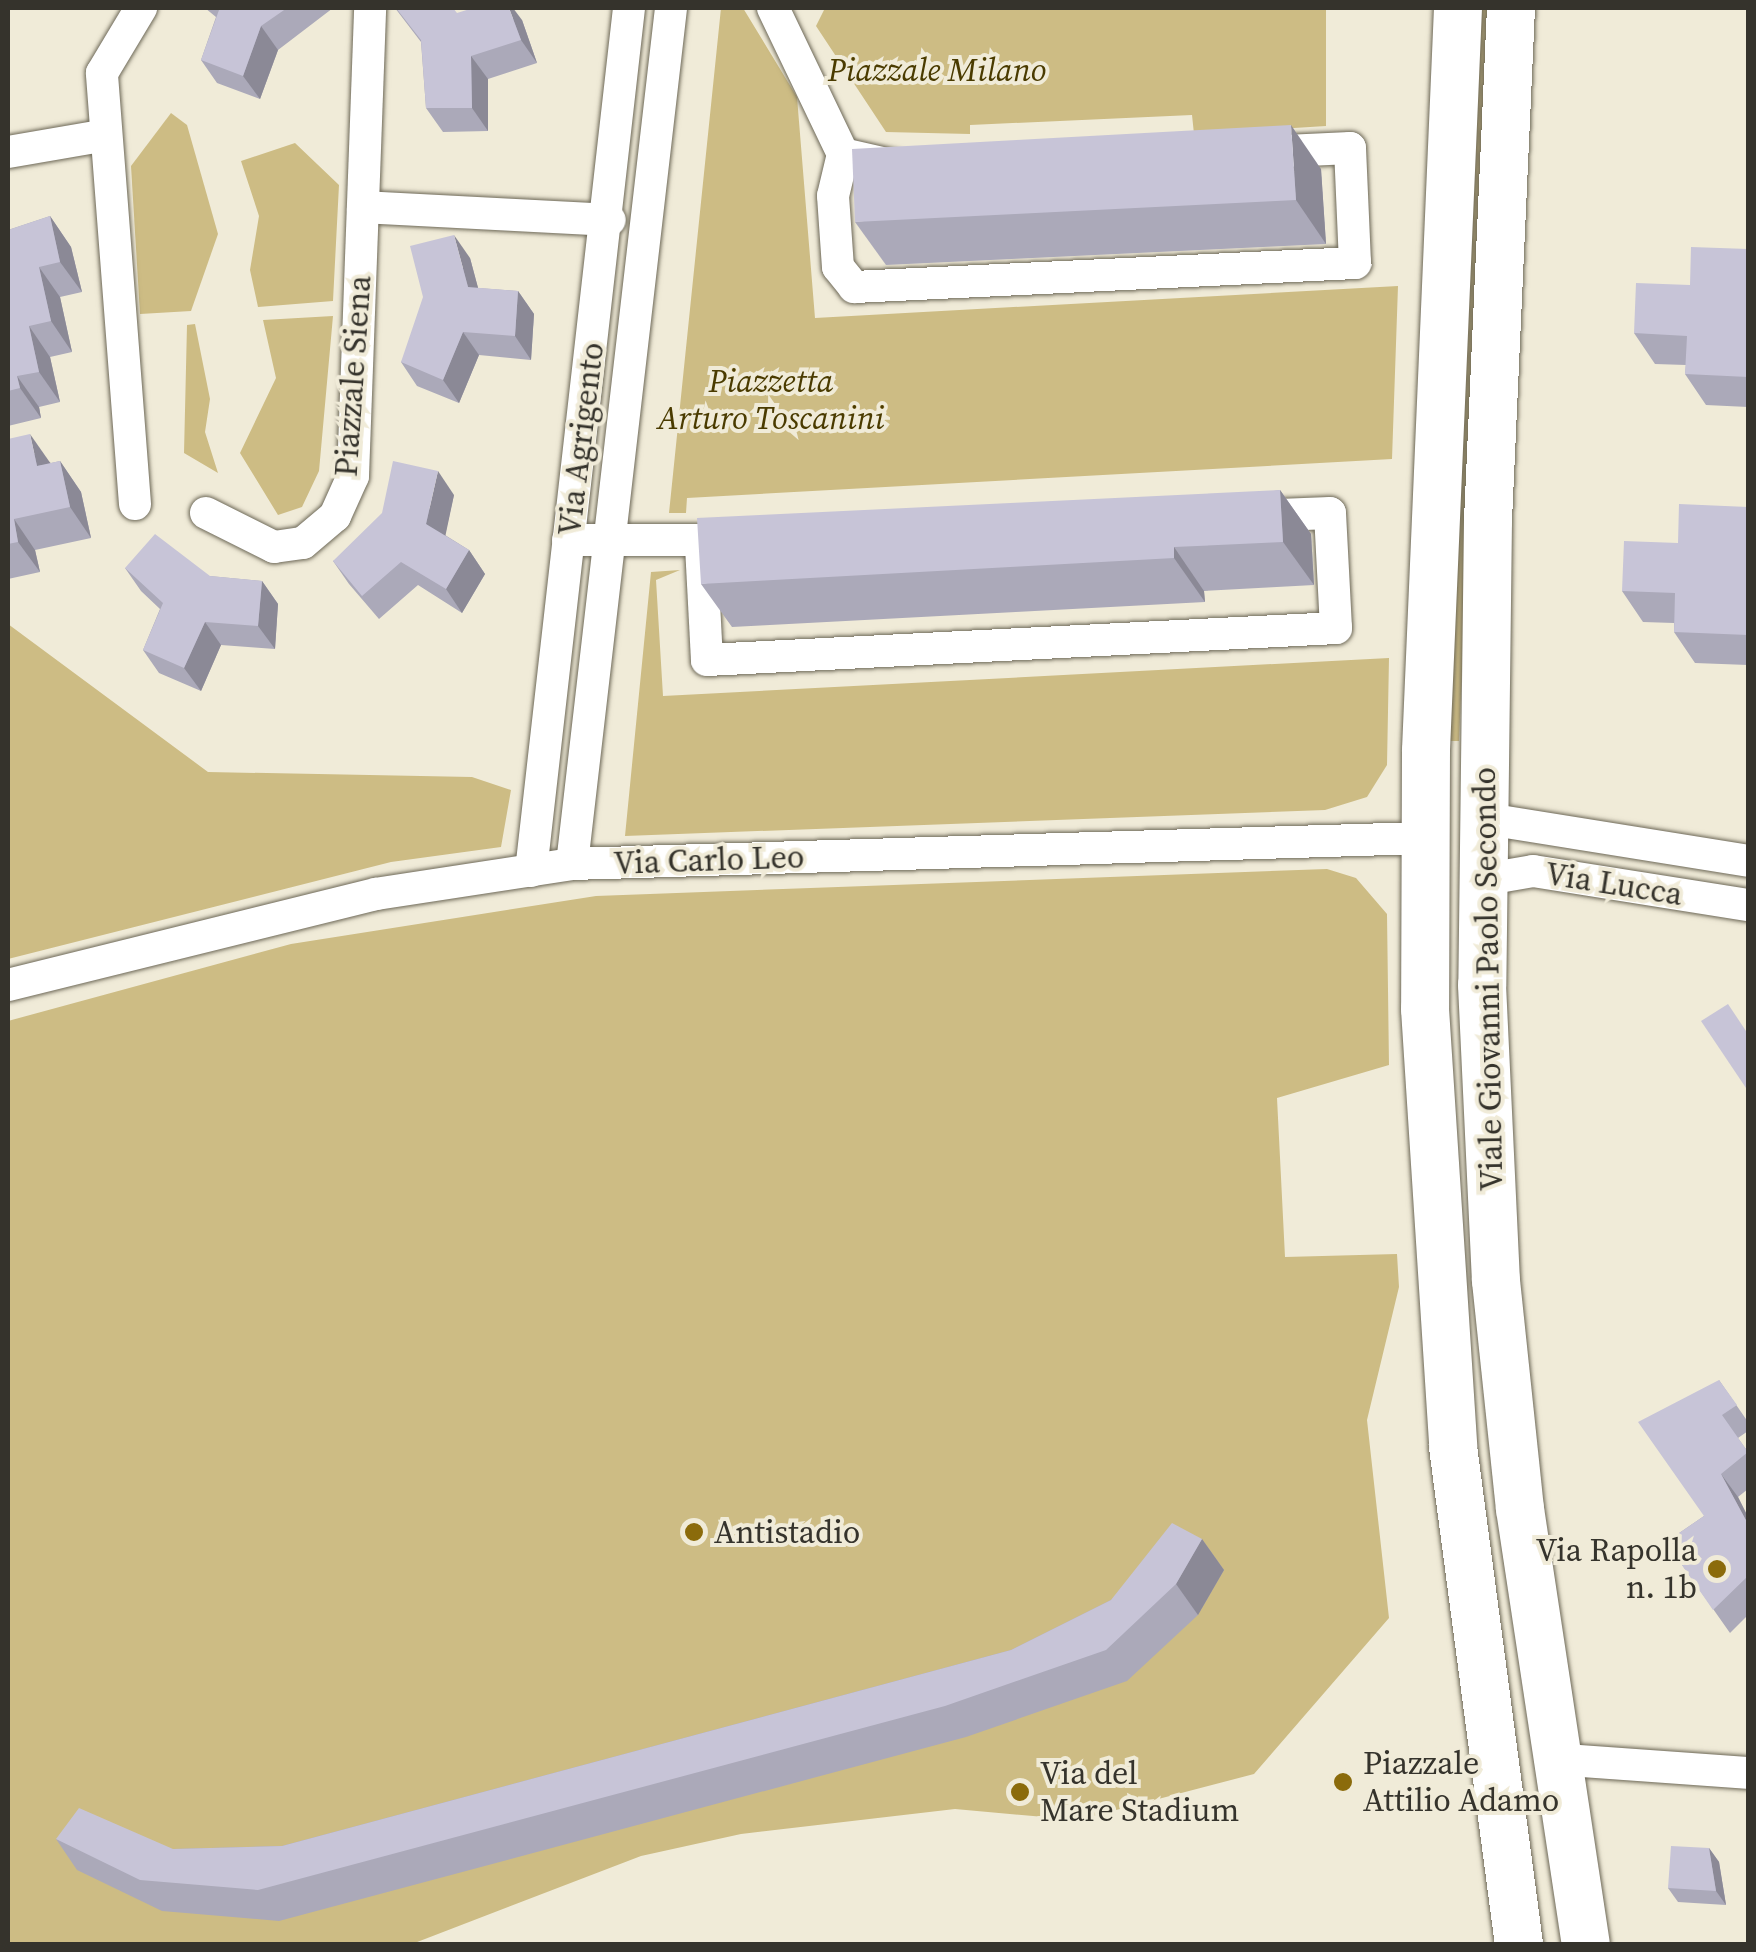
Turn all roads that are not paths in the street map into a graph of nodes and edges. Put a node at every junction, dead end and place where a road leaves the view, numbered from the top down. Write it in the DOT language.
graph roads {
  1 [pos="140,8"];
  2 [pos="370,8"];
  3 [pos="629,8"];
  4 [pos="671,8"];
  5 [pos="773,8"];
  6 [pos="1458,8"];
  7 [pos="1512,8"];
  8 [pos="106,135"];
  9 [pos="8,152"];
  10 [pos="1231,153"];
  11 [pos="843,154"];
  12 [pos="934,165"];
  13 [pos="362,208"];
  14 [pos="610,220"];
  15 [pos="135,504"];
  16 [pos="206,514"];
  17 [pos="1225,518"];
  18 [pos="777,538"];
  19 [pos="568,540"];
  20 [pos="701,542"];
  21 [pos="608,544"];
  22 [pos="1481,818"];
  23 [pos="1423,838"];
  24 [pos="1748,861"];
  25 [pos="572,864"];
  26 [pos="531,871"];
  27 [pos="1480,880"];
  28 [pos="1748,905"];
  29 [pos="8,984"];
  30 [pos="1553,1759"];
  31 [pos="1490,1764"];
  32 [pos="1748,1773"];
  33 [pos="1519,1944"];
  34 [pos="1586,1944"];
  1 -- 8 [label="street"];
  2 -- 13 [label="street, Piazzale Siena"];
  3 -- 14 [label="street, Via Agrigento"];
  4 -- 21 [label="street, Via Agrigento"];
  5 -- 11 [label="street"];
  6 -- 23 [label="main road, Viale Giovanni Paolo Secondo"];
  7 -- 22 [label="main road, Viale Giovanni Paolo Secondo"];
  8 -- 9 [label="street"];
  8 -- 15 [label="street"];
  10 -- 11 [label="street"];
  11 -- 12 [label="street"];
  13 -- 14 [label="street"];
  13 -- 16 [label="street, Piazzale Siena"];
  14 -- 19 [label="street, Via Agrigento"];
  17 -- 20 [label="street"];
  18 -- 20 [label="street"];
  19 -- 21 [label="street"];
  19 -- 26 [label="street, Via Agrigento"];
  20 -- 21 [label="street"];
  21 -- 25 [label="street, Via Agrigento"];
  22 -- 24 [label="street, Via Lucca"];
  22 -- 27 [label="main road, Viale Giovanni Paolo Secondo"];
  23 -- 25 [label="street, Via Carlo Leo"];
  23 -- 31 [label="main road, Viale Giovanni Paolo Secondo"];
  25 -- 26 [label="street, Via Carlo Leo"];
  26 -- 29 [label="street, Via Carlo Leo"];
  27 -- 28 [label="street, Via Lucca"];
  27 -- 30 [label="main road, Viale Giovanni Paolo Secondo"];
  30 -- 31 [label="main road"];
  30 -- 32 [label="street"];
  30 -- 34 [label="main road, Viale Giovanni Paolo Secondo"];
  31 -- 33 [label="main road, Viale Giovanni Paolo Secondo"];
}
